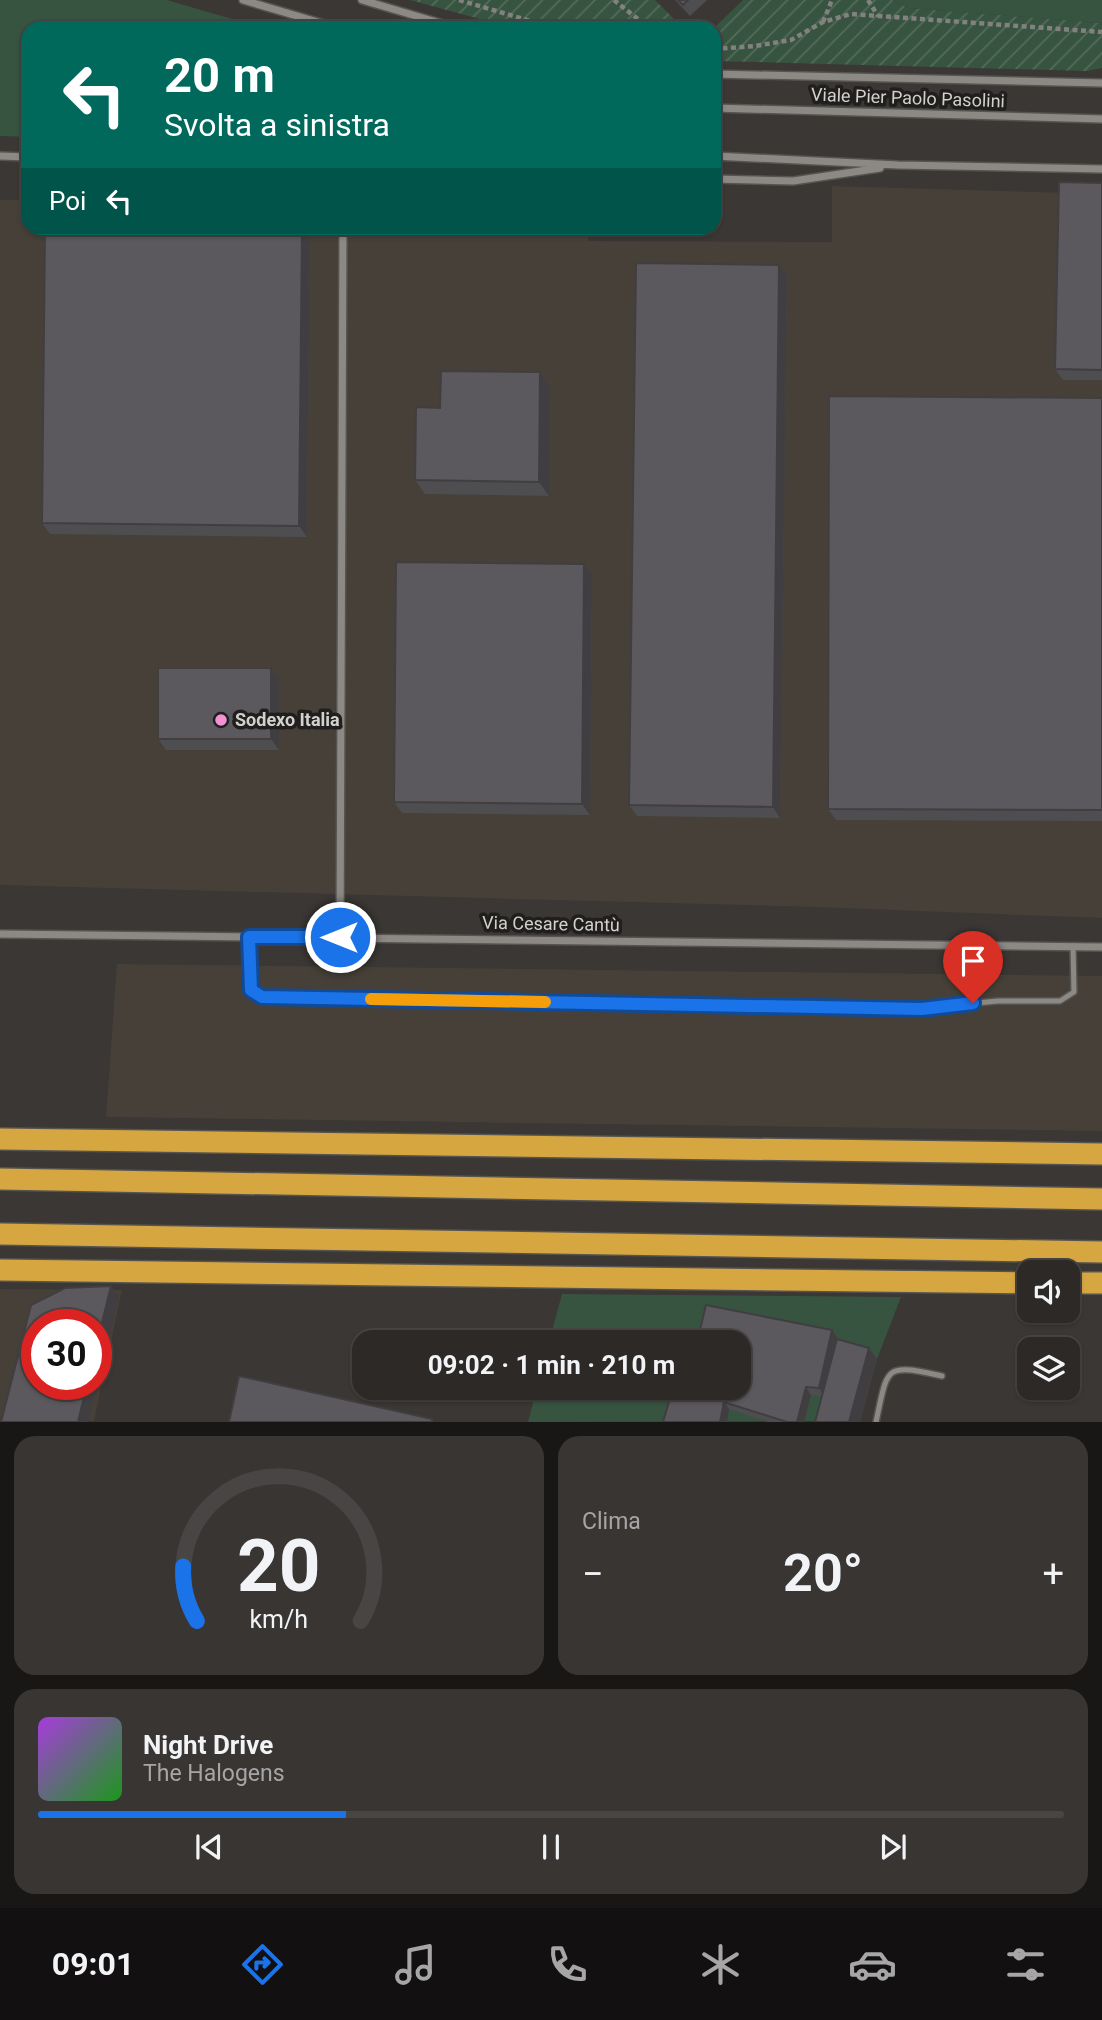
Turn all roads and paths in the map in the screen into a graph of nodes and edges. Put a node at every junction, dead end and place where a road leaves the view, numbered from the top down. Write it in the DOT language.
graph roads {
  1 [pos="243,0"];
  2 [pos="362,0"];
  3 [pos="459,0"];
  4 [pos="614,0"];
  5 [pos="832,0"];
  6 [pos="868,0"];
  7 [pos="878,16"];
  8 [pos="314,21"];
  9 [pos="433,21"];
  10 [pos="532,21"];
  11 [pos="640,21"];
  12 [pos="823,22"];
  13 [pos="1102,32"];
  14 [pos="721,48"];
  15 [pos="721,74"];
  16 [pos="1102,83"];
  17 [pos="721,108"];
  18 [pos="1102,119"];
  19 [pos="0,156"];
  20 [pos="721,156"];
  21 [pos="21,157"];
  22 [pos="898,165"];
  23 [pos="1102,169"];
  24 [pos="721,179"];
  25 [pos="343,235"];
  26 [pos="0,934"];
  27 [pos="249,937"];
  28 [pos="340,937"];
  29 [pos="1073,946"];
  30 [pos="1102,947"];
  31 [pos="0,1139"];
  32 [pos="1102,1154"];
  33 [pos="0,1179"];
  34 [pos="1102,1199"];
  35 [pos="0,1234"];
  36 [pos="1102,1252"];
  37 [pos="0,1270"];
  38 [pos="1017,1283"];
  39 [pos="1080,1283"];
  40 [pos="1102,1283"];
  41 [pos="942,1376"];
  42 [pos="876,1422"];
  1 -- 8 [label="street"];
  2 -- 9 [label="street"];
  3 -- 10 [label="path"];
  4 -- 11 [label="path"];
  5 -- 12 [label="path"];
  6 -- 7 [label="path"];
  7 -- 12 [label="path"];
  7 -- 13 [label="path"];
  12 -- 14 [label="path"];
  15 -- 16 [label="street, Viale Pier Paolo Pasolini"];
  17 -- 18 [label="street, Viale Pier Paolo Pasolini"];
  19 -- 21 [label="street"];
  20 -- 22 [label="street"];
  22 -- 23 [label="street"];
  22 -- 24 [label="street"];
  25 -- 28 [label="street"];
  26 -- 27 [label="street, Via Cesare Cantù"];
  27 -- 28 [label="street, Via Cesare Cantù"];
  27 -- 29 [label="lane"];
  28 -- 29 [label="street, Via Cesare Cantù"];
  29 -- 30 [label="street, Via Cesare Cantù"];
  31 -- 32 [label="highway"];
  33 -- 34 [label="highway"];
  35 -- 36 [label="highway"];
  37 -- 38 [label="highway"];
  39 -- 40 [label="highway"];
  41 -- 42 [label="lane"];
}
